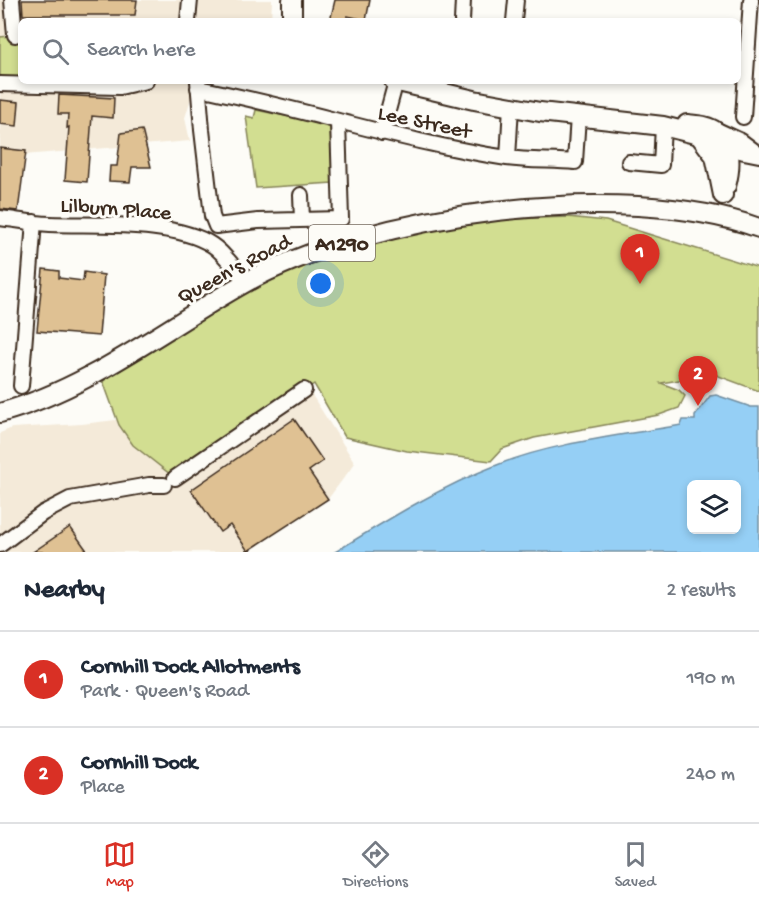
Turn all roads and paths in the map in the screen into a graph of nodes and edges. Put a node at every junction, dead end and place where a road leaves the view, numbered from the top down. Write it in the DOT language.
graph roads {
  1 [pos="12,0"];
  2 [pos="190,0"];
  3 [pos="292,0"];
  4 [pos="463,0"];
  5 [pos="516,0"];
  6 [pos="751,0"];
  7 [pos="188,18"];
  8 [pos="292,18"];
  9 [pos="462,18"];
  10 [pos="514,18"];
  11 [pos="18,35"];
  12 [pos="0,37"];
  13 [pos="752,82"];
  14 [pos="0,84"];
  15 [pos="133,84"];
  16 [pos="394,84"];
  17 [pos="420,84"];
  18 [pos="198,85"];
  19 [pos="454,88"];
  20 [pos="511,106"];
  21 [pos="578,116"];
  22 [pos="743,117"];
  23 [pos="338,121"];
  24 [pos="663,126"];
  25 [pos="707,132"];
  26 [pos="382,133"];
  27 [pos="726,147"];
  28 [pos="759,154"];
  29 [pos="508,158"];
  30 [pos="629,162"];
  31 [pos="301,195"];
  32 [pos="723,195"];
  33 [pos="721,217"];
  34 [pos="0,218"];
  35 [pos="302,220"];
  36 [pos="34,222"];
  37 [pos="759,228"];
  38 [pos="246,282"];
  39 [pos="21,387"];
  40 [pos="304,390"];
  41 [pos="0,413"];
  42 [pos="0,545"];
  1 -- 11 [label="street"];
  2 -- 7 [label="street"];
  3 -- 8 [label="main road"];
  4 -- 9 [label="street"];
  5 -- 10 [label="street"];
  6 -- 13 [label="street"];
  11 -- 12 [label="street"];
  13 -- 22 [label="street"];
  14 -- 15 [label="street"];
  16 -- 26 [label="street"];
  17 -- 19 [label="main road"];
  18 -- 23 [label="street, Lee Street"];
  18 -- 35 [label="street"];
  19 -- 20 [label="main road"];
  20 -- 21 [label="main road"];
  20 -- 29 [label="street"];
  21 -- 24 [label="main road"];
  21 -- 29 [label="street, Lee Street"];
  23 -- 26 [label="street, Lee Street"];
  23 -- 35 [label="street"];
  24 -- 25 [label="main road"];
  24 -- 30 [label="street"];
  25 -- 27 [label="main road"];
  25 -- 28 [label="street"];
  25 -- 32 [label="main road"];
  26 -- 29 [label="street, Lee Street"];
  27 -- 28 [label="street"];
  27 -- 32 [label="main road"];
  31 -- 35 [label="street"];
  32 -- 33 [label="main road"];
  33 -- 37 [label="main road, A1290"];
  33 -- 38 [label="main road, Queen's Road / A1290"];
  34 -- 36 [label="street, Lilburn Place"];
  36 -- 38 [label="street, Lilburn Place"];
  36 -- 39 [label="street"];
  38 -- 41 [label="main road, Queen's Road / A1290"];
  40 -- 42 [label="street"];
}
